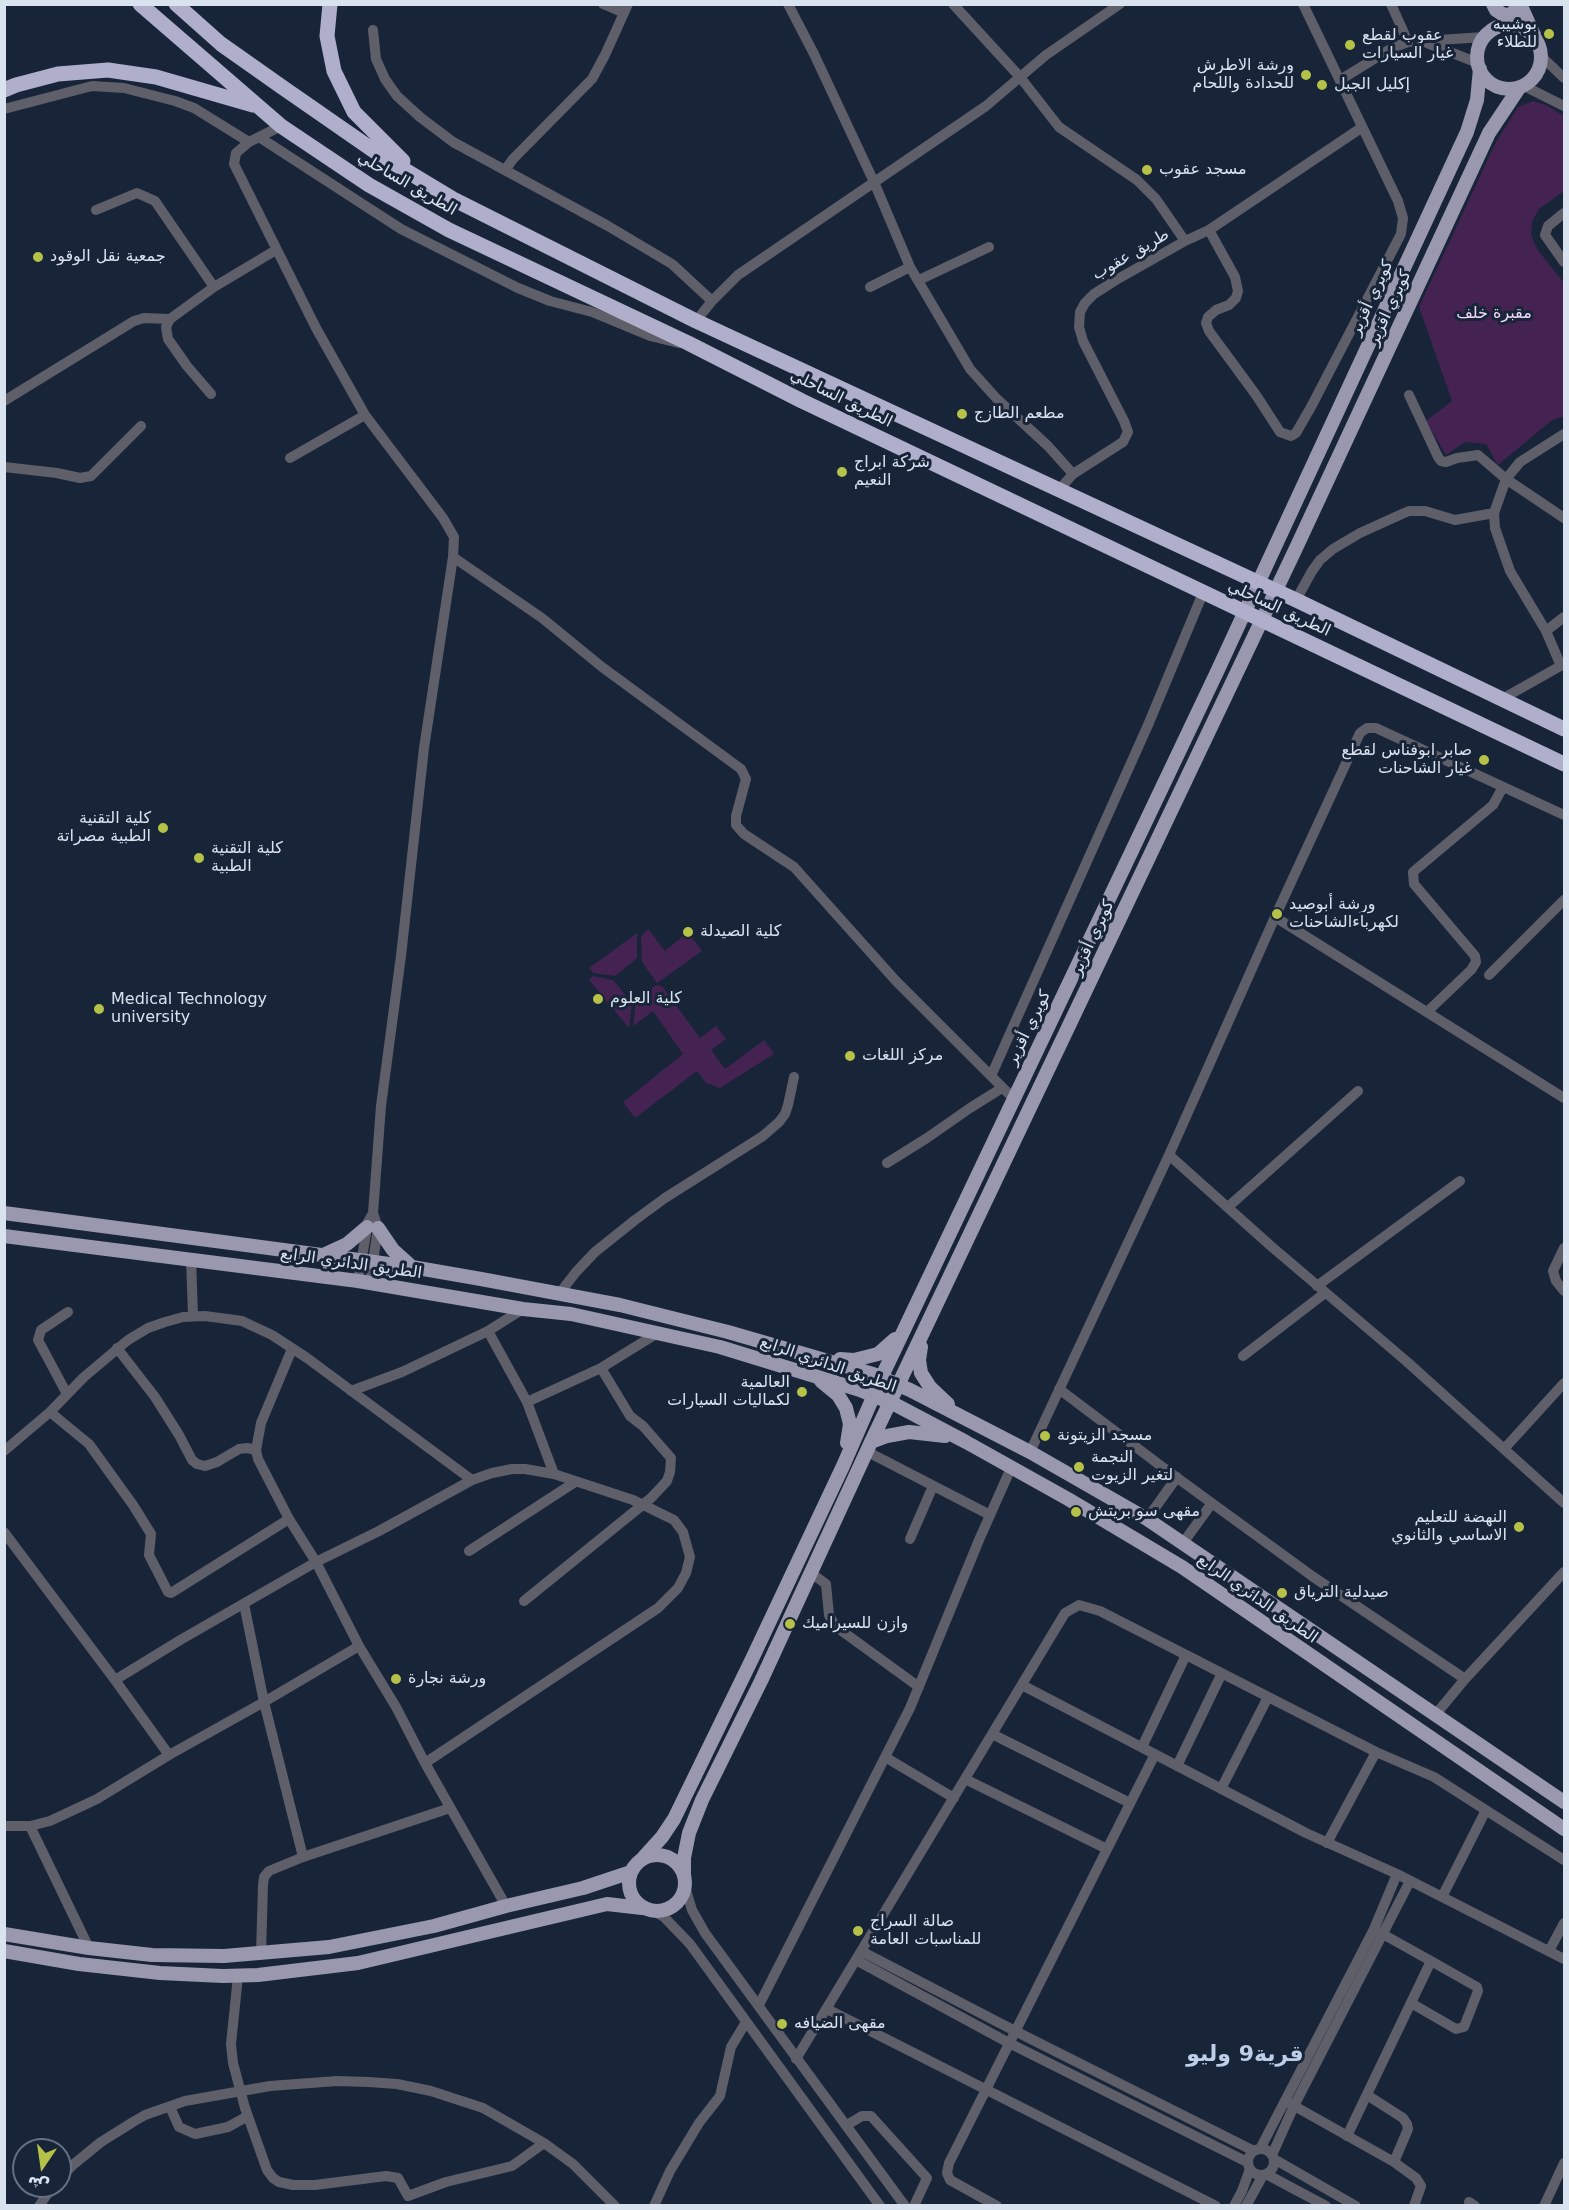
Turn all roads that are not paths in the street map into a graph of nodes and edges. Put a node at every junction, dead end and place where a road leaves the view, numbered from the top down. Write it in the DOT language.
graph roads {
  1 [pos="140,4"];
  2 [pos="176,4"];
  3 [pos="330,4"];
  4 [pos="603,4"];
  5 [pos="788,4"];
  6 [pos="953,4"];
  7 [pos="1120,4"];
  8 [pos="1303,4"];
  9 [pos="1390,4"];
  10 [pos="1492,4"];
  11 [pos="1519,4"];
  12 [pos="626,9"];
  13 [pos="373,30"];
  14 [pos="1485,35"];
  15 [pos="1535,36"];
  16 [pos="1408,42"];
  17 [pos="1427,42"];
  18 [pos="1542,57"];
  19 [pos="1479,66"];
  20 [pos="1020,77"];
  21 [pos="1564,78"];
  22 [pos="1340,80"];
  23 [pos="1522,87"];
  24 [pos="4,90"];
  25 [pos="257,106"];
  26 [pos="1564,106"];
  27 [pos="4,109"];
  28 [pos="281,126"];
  29 [pos="1361,128"];
  30 [pos="254,139"];
  31 [pos="505,170"];
  32 [pos="874,182"];
  33 [pos="453,199"];
  34 [pos="96,210"];
  35 [pos="1564,213"];
  36 [pos="1209,230"];
  37 [pos="1185,241"];
  38 [pos="989,247"];
  39 [pos="276,250"];
  40 [pos="1564,262"];
  41 [pos="910,267"];
  42 [pos="919,280"];
  43 [pos="214,287"];
  44 [pos="870,287"];
  45 [pos="712,301"];
  46 [pos="170,319"];
  47 [pos="696,321"];
  48 [pos="688,343"];
  49 [pos="212,394"];
  50 [pos="1409,395"];
  51 [pos="4,401"];
  52 [pos="365,415"];
  53 [pos="141,426"];
  54 [pos="1564,434"];
  55 [pos="290,458"];
  56 [pos="4,467"];
  57 [pos="1073,474"];
  58 [pos="1506,479"];
  59 [pos="1058,491"];
  60 [pos="1494,513"];
  61 [pos="1564,518"];
  62 [pos="453,557"];
  63 [pos="1203,593"];
  64 [pos="1296,600"];
  65 [pos="1564,616"];
  66 [pos="1546,631"];
  67 [pos="1563,665"];
  68 [pos="1233,682"];
  69 [pos="1503,699"];
  70 [pos="1564,729"];
  71 [pos="1564,764"];
  72 [pos="1503,787"];
  73 [pos="1564,815"];
  74 [pos="1564,900"];
  75 [pos="1275,917"];
  76 [pos="1489,975"];
  77 [pos="1428,1012"];
  78 [pos="991,1076"];
  79 [pos="794,1077"];
  80 [pos="1002,1088"];
  81 [pos="1358,1091"];
  82 [pos="1564,1097"];
  83 [pos="1014,1099"];
  84 [pos="1169,1155"];
  85 [pos="887,1162"];
  86 [pos="1460,1181"];
  87 [pos="1228,1207"];
  88 [pos="4,1213"];
  89 [pos="373,1227"];
  90 [pos="4,1236"];
  91 [pos="1564,1248"];
  92 [pos="321,1256"];
  93 [pos="191,1260"];
  94 [pos="367,1262"];
  95 [pos="412,1267"];
  96 [pos="364,1282"];
  97 [pos="1321,1290"];
  98 [pos="1564,1291"];
  99 [pos="560,1294"];
  100 [pos="524,1309"];
  101 [pos="68,1312"];
  102 [pos="193,1315"];
  103 [pos="910,1317"];
  104 [pos="928,1325"];
  105 [pos="488,1331"];
  106 [pos="656,1334"];
  107 [pos="117,1348"];
  108 [pos="292,1349"];
  109 [pos="1243,1356"];
  110 [pos="823,1359"];
  111 [pos="601,1368"];
  112 [pos="803,1371"];
  113 [pos="881,1378"];
  114 [pos="1564,1383"];
  115 [pos="898,1385"];
  116 [pos="1059,1389"];
  117 [pos="351,1391"];
  118 [pos="67,1394"];
  119 [pos="873,1395"];
  120 [pos="527,1402"];
  121 [pos="890,1403"];
  122 [pos="50,1412"];
  123 [pos="966,1419"];
  124 [pos="966,1442"];
  125 [pos="869,1447"];
  126 [pos="1504,1449"];
  127 [pos="256,1450"];
  128 [pos="4,1451"];
  129 [pos="1030,1452"];
  130 [pos="843,1466"];
  131 [pos="1011,1468"];
  132 [pos="554,1474"];
  133 [pos="1177,1477"];
  134 [pos="472,1480"];
  135 [pos="575,1482"];
  136 [pos="933,1486"];
  137 [pos="1212,1503"];
  138 [pos="1564,1503"];
  139 [pos="644,1504"];
  140 [pos="990,1515"];
  141 [pos="289,1519"];
  142 [pos="1147,1519"];
  143 [pos="4,1532"];
  144 [pos="910,1539"];
  145 [pos="1183,1543"];
  146 [pos="469,1551"];
  147 [pos="316,1562"];
  148 [pos="1564,1572"];
  149 [pos="812,1573"];
  150 [pos="524,1601"];
  151 [pos="244,1604"];
  152 [pos="359,1646"];
  153 [pos="1186,1655"];
  154 [pos="1222,1673"];
  155 [pos="1465,1679"];
  156 [pos="115,1680"];
  157 [pos="1022,1685"];
  158 [pos="919,1687"];
  159 [pos="1268,1697"];
  160 [pos="264,1702"];
  161 [pos="1436,1714"];
  162 [pos="992,1734"];
  163 [pos="1142,1747"];
  164 [pos="1376,1752"];
  165 [pos="1155,1754"];
  166 [pos="169,1755"];
  167 [pos="885,1757"];
  168 [pos="425,1763"];
  169 [pos="1177,1766"];
  170 [pos="965,1779"];
  171 [pos="1221,1789"];
  172 [pos="954,1798"];
  173 [pos="1564,1802"];
  174 [pos="1130,1803"];
  175 [pos="450,1808"];
  176 [pos="1486,1810"];
  177 [pos="4,1826"];
  178 [pos="30,1826"];
  179 [pos="1564,1829"];
  180 [pos="1327,1843"];
  181 [pos="1107,1849"];
  182 [pos="303,1857"];
  183 [pos="643,1858"];
  184 [pos="1564,1860"];
  185 [pos="631,1872"];
  186 [pos="1397,1874"];
  187 [pos="685,1881"];
  188 [pos="1410,1881"];
  189 [pos="1442,1897"];
  190 [pos="506,1906"];
  191 [pos="649,1910"];
  192 [pos="1564,1923"];
  193 [pos="1378,1932"];
  194 [pos="4,1934"];
  195 [pos="88,1948"];
  196 [pos="1549,1951"];
  197 [pos="4,1952"];
  198 [pos="287,1952"];
  199 [pos="261,1954"];
  200 [pos="858,1955"];
  201 [pos="1564,1959"];
  202 [pos="1431,1961"];
  203 [pos="291,1972"];
  204 [pos="238,1976"];
  205 [pos="1411,2003"];
  206 [pos="759,2005"];
  207 [pos="827,2009"];
  208 [pos="746,2022"];
  209 [pos="1015,2031"];
  210 [pos="1009,2043"];
  211 [pos="796,2059"];
  212 [pos="985,2089"];
  213 [pos="241,2092"];
  214 [pos="1367,2095"];
  215 [pos="1290,2104"];
  216 [pos="170,2107"];
  217 [pos="248,2116"];
  218 [pos="847,2126"];
  219 [pos="1347,2136"];
  220 [pos="544,2143"];
  221 [pos="1257,2150"];
  222 [pos="1273,2157"];
  223 [pos="1394,2162"];
  224 [pos="1564,2163"];
  225 [pos="72,2166"];
  226 [pos="1249,2166"];
  227 [pos="947,2173"];
  228 [pos="1265,2175"];
  229 [pos="927,2178"];
  230 [pos="408,2201"];
  231 [pos="615,2205"];
  232 [pos="654,2205"];
  233 [pos="880,2205"];
  234 [pos="906,2205"];
  235 [pos="914,2205"];
  236 [pos="997,2205"];
  237 [pos="1216,2205"];
  238 [pos="1234,2205"];
  239 [pos="1246,2205"];
  240 [pos="1326,2205"];
  241 [pos="1356,2205"];
  242 [pos="1414,2205"];
  243 [pos="1544,2205"];
  1 -- 25 [label="highway, الطريق الساحلي"];
  2 -- 33 [label="highway, الطريق الساحلي"];
  3 -- 33 [label="highway"];
  4 -- 12 [label="street"];
  5 -- 32 [label="street"];
  6 -- 20 [label="street"];
  7 -- 20 [label="street"];
  8 -- 22 [label="street"];
  9 -- 16 [label="street"];
  10 -- 11 [label="main road"];
  10 -- 14 [label="main road"];
  11 -- 15 [label="main road"];
  12 -- 31 [label="street"];
  13 -- 31 [label="street"];
  14 -- 15 [label="main road"];
  14 -- 17 [label="street"];
  14 -- 19 [label="main road"];
  15 -- 18 [label="main road"];
  16 -- 17 [label="street"];
  16 -- 22 [label="street"];
  17 -- 19 [label="street"];
  18 -- 21 [label="street"];
  18 -- 23 [label="main road"];
  19 -- 23 [label="main road"];
  19 -- 83 [label="main road, كويري أقزير"];
  20 -- 32 [label="street"];
  20 -- 37 [label="street"];
  22 -- 29 [label="street"];
  23 -- 26 [label="street"];
  23 -- 68 [label="main road, كوبري اقزير"];
  24 -- 25 [label="highway"];
  25 -- 28 [label="highway, الطريق الساحلي"];
  27 -- 30 [label="street"];
  28 -- 30 [label="street"];
  28 -- 48 [label="highway, الطريق الساحلي"];
  29 -- 36 [label="street, طريق عقوب"];
  29 -- 36 [label="street"];
  30 -- 39 [label="street"];
  30 -- 48 [label="street"];
  31 -- 45 [label="street"];
  32 -- 41 [label="street"];
  32 -- 45 [label="street"];
  33 -- 47 [label="highway, الطريق الساحلي"];
  34 -- 43 [label="street"];
  35 -- 40 [label="street"];
  36 -- 37 [label="street, طريق عقوب"];
  37 -- 57 [label="street, طريق عقوب"];
  38 -- 42 [label="street"];
  39 -- 43 [label="street"];
  39 -- 52 [label="street"];
  41 -- 42 [label="street"];
  41 -- 44 [label="street"];
  42 -- 57 [label="street"];
  43 -- 46 [label="street"];
  45 -- 47 [label="street"];
  46 -- 49 [label="street"];
  46 -- 51 [label="street"];
  47 -- 59 [label="highway, الطريق الساحلي"];
  48 -- 63 [label="highway, الطريق الساحلي"];
  50 -- 58 [label="street"];
  52 -- 55 [label="street"];
  52 -- 62 [label="street"];
  53 -- 56 [label="street"];
  54 -- 58 [label="street"];
  57 -- 59 [label="street, طريق عقوب"];
  58 -- 60 [label="street"];
  58 -- 61 [label="street"];
  59 -- 64 [label="highway, الطريق الساحلي"];
  60 -- 64 [label="street"];
  60 -- 66 [label="street"];
  62 -- 78 [label="street"];
  62 -- 89 [label="street"];
  63 -- 71 [label="highway, الطريق الساحلي"];
  63 -- 78 [label="street"];
  64 -- 69 [label="highway, الطريق الساحلي"];
  65 -- 66 [label="street"];
  66 -- 67 [label="street"];
  67 -- 69 [label="street"];
  68 -- 104 [label="main road, كوبري أقزير"];
  69 -- 70 [label="highway, الطريق الساحلي"];
  72 -- 73 [label="street"];
  72 -- 75 [label="street"];
  72 -- 77 [label="street"];
  74 -- 76 [label="street"];
  75 -- 77 [label="street"];
  75 -- 84 [label="street"];
  77 -- 82 [label="street"];
  78 -- 80 [label="street"];
  79 -- 99 [label="street"];
  80 -- 83 [label="street"];
  80 -- 85 [label="street"];
  81 -- 87 [label="street"];
  83 -- 103 [label="main road, كويري أقزير"];
  84 -- 87 [label="street"];
  84 -- 116 [label="street"];
  86 -- 97 [label="street"];
  87 -- 97 [label="street"];
  88 -- 92 [label="main road, الطريق الدائري الرابع"];
  89 -- 92 [label="main road"];
  89 -- 94 [label="street"];
  89 -- 95 [label="main road"];
  90 -- 93 [label="main road, الطريق الدائري الرابع"];
  91 -- 98 [label="street"];
  92 -- 94 [label="main road, الطريق الدائري الرابع"];
  93 -- 96 [label="main road, الطريق الدائري الرابع"];
  93 -- 102 [label="street"];
  94 -- 95 [label="main road, الطريق الدائري الرابع"];
  94 -- 96 [label="street"];
  95 -- 99 [label="main road, الطريق الدائري الرابع"];
  96 -- 100 [label="main road, الطريق الدائري الرابع"];
  97 -- 109 [label="street"];
  97 -- 126 [label="street"];
  99 -- 110 [label="main road, الطريق الدائري الرابع"];
  100 -- 105 [label="street"];
  100 -- 106 [label="main road, الطريق الدائري الرابع"];
  101 -- 118 [label="street"];
  102 -- 107 [label="street"];
  102 -- 108 [label="street"];
  103 -- 110 [label="main road"];
  103 -- 113 [label="main road, كويري أقزير"];
  104 -- 115 [label="main road, كوبري أقزير"];
  104 -- 123 [label="main road"];
  105 -- 117 [label="street"];
  105 -- 120 [label="street"];
  106 -- 111 [label="street"];
  106 -- 112 [label="main road, الطريق الدائري الرابع"];
  107 -- 118 [label="street"];
  107 -- 127 [label="street"];
  108 -- 117 [label="street"];
  108 -- 127 [label="street"];
  110 -- 113 [label="main road, الطريق الدائري الرابع"];
  111 -- 120 [label="street"];
  111 -- 139 [label="street"];
  112 -- 119 [label="main road, الطريق الدائري الرابع"];
  112 -- 130 [label="main road"];
  113 -- 115 [label="main road, الطريق الدائري الرابع"];
  113 -- 119 [label="main road, كويري أقزير"];
  114 -- 126 [label="street"];
  115 -- 121 [label="main road, كوبري أقزير"];
  115 -- 123 [label="main road, الطريق الدائري الرابع"];
  116 -- 129 [label="street"];
  116 -- 133 [label="street"];
  117 -- 134 [label="street"];
  118 -- 122 [label="street"];
  119 -- 121 [label="main road, الطريق الدائري الرابع"];
  119 -- 130 [label="main road, كويري أقزير"];
  120 -- 132 [label="street"];
  121 -- 124 [label="main road, الطريق الدائري الرابع"];
  121 -- 125 [label="main road, كوبري أقزير"];
  122 -- 128 [label="street"];
  122 -- 141 [label="street"];
  123 -- 129 [label="main road, الطريق الدائري الرابع"];
  124 -- 125 [label="main road"];
  124 -- 131 [label="main road, الطريق الدائري الرابع"];
  125 -- 136 [label="street"];
  125 -- 149 [label="main road, كوبري أقزير"];
  126 -- 138 [label="street"];
  127 -- 141 [label="street"];
  129 -- 142 [label="main road, الطريق الدائري الرابع"];
  130 -- 183 [label="main road"];
  131 -- 140 [label="street"];
  131 -- 179 [label="main road, الطريق الدائري الرابع"];
  132 -- 134 [label="street"];
  132 -- 135 [label="street"];
  133 -- 137 [label="street"];
  133 -- 142 [label="street"];
  134 -- 147 [label="street"];
  135 -- 139 [label="street"];
  135 -- 146 [label="street"];
  136 -- 140 [label="street"];
  136 -- 144 [label="street"];
  137 -- 145 [label="street"];
  137 -- 155 [label="street"];
  139 -- 150 [label="street"];
  139 -- 168 [label="street"];
  140 -- 158 [label="street"];
  141 -- 147 [label="street"];
  142 -- 145 [label="main road, الطريق الدائري الرابع"];
  143 -- 156 [label="street"];
  145 -- 161 [label="main road, الطريق الدائري الرابع"];
  147 -- 151 [label="street"];
  147 -- 152 [label="street"];
  148 -- 155 [label="street"];
  149 -- 158 [label="street"];
  149 -- 187 [label="main road, كوبري أقزير"];
  151 -- 156 [label="street"];
  151 -- 160 [label="street"];
  152 -- 160 [label="street"];
  152 -- 168 [label="street"];
  153 -- 154 [label="street"];
  153 -- 157 [label="street"];
  153 -- 163 [label="street"];
  154 -- 159 [label="street"];
  154 -- 169 [label="street"];
  155 -- 161 [label="street"];
  156 -- 166 [label="street"];
  157 -- 162 [label="street"];
  157 -- 163 [label="street"];
  158 -- 167 [label="street"];
  159 -- 164 [label="street"];
  159 -- 171 [label="street"];
  160 -- 166 [label="street"];
  160 -- 182 [label="street"];
  161 -- 173 [label="main road, الطريق الدائري الرابع"];
  162 -- 170 [label="street"];
  162 -- 174 [label="street"];
  163 -- 165 [label="street"];
  164 -- 176 [label="street"];
  164 -- 180 [label="street"];
  165 -- 169 [label="street"];
  165 -- 174 [label="street"];
  166 -- 178 [label="street"];
  167 -- 172 [label="street"];
  167 -- 206 [label="street"];
  168 -- 175 [label="street"];
  169 -- 171 [label="street"];
  170 -- 172 [label="street"];
  170 -- 181 [label="street"];
  171 -- 180 [label="street"];
  172 -- 200 [label="street"];
  174 -- 181 [label="street"];
  175 -- 182 [label="street"];
  175 -- 190 [label="street"];
  176 -- 184 [label="street"];
  176 -- 189 [label="street"];
  177 -- 178 [label="street"];
  178 -- 195 [label="street"];
  180 -- 186 [label="street"];
  181 -- 209 [label="street"];
  182 -- 199 [label="street"];
  183 -- 185 [label="main road"];
  183 -- 187 [label="main road"];
  185 -- 190 [label="main road"];
  185 -- 191 [label="main road"];
  186 -- 188 [label="street"];
  186 -- 193 [label="street"];
  187 -- 191 [label="main road"];
  187 -- 206 [label="street"];
  188 -- 189 [label="street"];
  188 -- 193 [label="street"];
  189 -- 196 [label="street"];
  190 -- 198 [label="main road"];
  191 -- 203 [label="main road"];
  191 -- 208 [label="street"];
  192 -- 196 [label="street"];
  193 -- 202 [label="street"];
  193 -- 215 [label="street"];
  194 -- 195 [label="main road"];
  195 -- 199 [label="main road"];
  196 -- 201 [label="street"];
  197 -- 204 [label="main road"];
  198 -- 199 [label="main road"];
  198 -- 203 [label="main road"];
  200 -- 207 [label="street"];
  200 -- 209 [label="street"];
  200 -- 210 [label="street"];
  202 -- 205 [label="street"];
  202 -- 205 [label="street"];
  203 -- 204 [label="main road"];
  204 -- 213 [label="street"];
  205 -- 214 [label="street"];
  206 -- 211 [label="street"];
  207 -- 211 [label="street"];
  207 -- 212 [label="street"];
  208 -- 232 [label="street"];
  208 -- 233 [label="street"];
  209 -- 210 [label="street"];
  209 -- 221 [label="street"];
  210 -- 212 [label="street"];
  210 -- 226 [label="street"];
  211 -- 218 [label="street"];
  212 -- 227 [label="street"];
  212 -- 237 [label="street"];
  213 -- 216 [label="street"];
  213 -- 217 [label="street"];
  213 -- 220 [label="street"];
  214 -- 219 [label="street"];
  214 -- 223 [label="street"];
  215 -- 219 [label="street"];
  215 -- 221 [label="street"];
  215 -- 222 [label="street"];
  216 -- 217 [label="street"];
  216 -- 225 [label="street"];
  217 -- 230 [label="street"];
  218 -- 229 [label="street"];
  218 -- 234 [label="street"];
  219 -- 223 [label="street"];
  220 -- 230 [label="street"];
  220 -- 231 [label="street"];
  221 -- 222 [label="street"];
  221 -- 226 [label="street"];
  222 -- 228 [label="street"];
  222 -- 241 [label="street"];
  223 -- 242 [label="street"];
  224 -- 243 [label="street"];
  226 -- 228 [label="street"];
  226 -- 238 [label="street"];
  227 -- 229 [label="street"];
  227 -- 236 [label="street"];
  228 -- 239 [label="street"];
  228 -- 240 [label="street"];
  229 -- 235 [label="street"];
}
